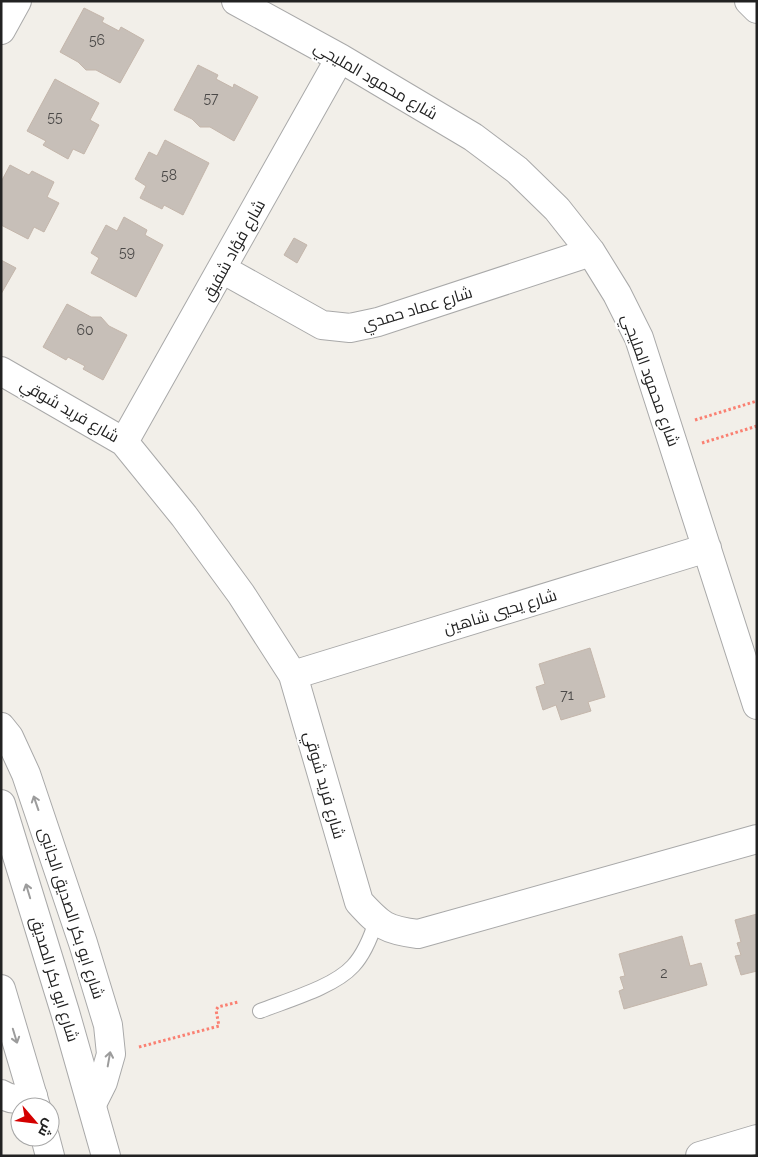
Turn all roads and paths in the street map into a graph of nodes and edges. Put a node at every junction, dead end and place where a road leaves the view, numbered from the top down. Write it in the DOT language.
graph roads {
  1 [pos="17,1"];
  2 [pos="236,1"];
  3 [pos="749,1"];
  4 [pos="757,9"];
  5 [pos="1,30"];
  6 [pos="340,58"];
  7 [pos="591,252"];
  8 [pos="222,269"];
  9 [pos="1,370"];
  10 [pos="757,401"];
  11 [pos="757,426"];
  12 [pos="672,440"];
  13 [pos="124,442"];
  14 [pos="707,548"];
  15 [pos="293,675"];
  16 [pos="757,704"];
  17 [pos="1,727"];
  18 [pos="1,804"];
  19 [pos="757,839"];
  20 [pos="376,921"];
  21 [pos="1,989"];
  22 [pos="260,1011"];
  23 [pos="111,1054"];
  24 [pos="34,1097"];
  25 [pos="92,1104"];
  26 [pos="757,1139"];
  27 [pos="106,1156"];
  28 [pos="700,1156"];
  1 -- 5 [label="street"];
  2 -- 6 [label="street, شارع محمود المليجي"];
  3 -- 4 [label="street"];
  6 -- 7 [label="street, شارع محمود المليجي"];
  6 -- 8 [label="street, شارع فؤاد شفيق"];
  7 -- 8 [label="street, شارع عماد حمدي"];
  7 -- 12 [label="street, شارع محمود المليجي"];
  8 -- 13 [label="street, شارع فؤاد شفيق"];
  9 -- 13 [label="street, شارع فريد شوقي"];
  10 -- 12 [label="path"];
  11 -- 12 [label="path"];
  12 -- 14 [label="street, شارع محمود المليجي"];
  13 -- 15 [label="street, شارع فريد شوقي"];
  14 -- 15 [label="street, شارع يحيي شاهين"];
  14 -- 16 [label="street, شارع محمود المليجي"];
  15 -- 20 [label="street, شارع فريد شوقي"];
  23 -- 17 [label="street, شارع ابو بكر الصديق الجانبى, one-way"];
  25 -- 18 [label="street, شارع ابو بكر الصديق, one-way"];
  19 -- 20 [label="street, شارع فريد شوقي"];
  20 -- 22 [label="lane"];
  21 -- 24 [label="street, one-way"];
  22 -- 23 [label="path"];
  25 -- 23 [label="street, شارع ابو بكر الصديق الجانبى, one-way"];
  25 -- 27 [label="street, شارع ابو بكر الصديق"];
  26 -- 28 [label="street"];
}
